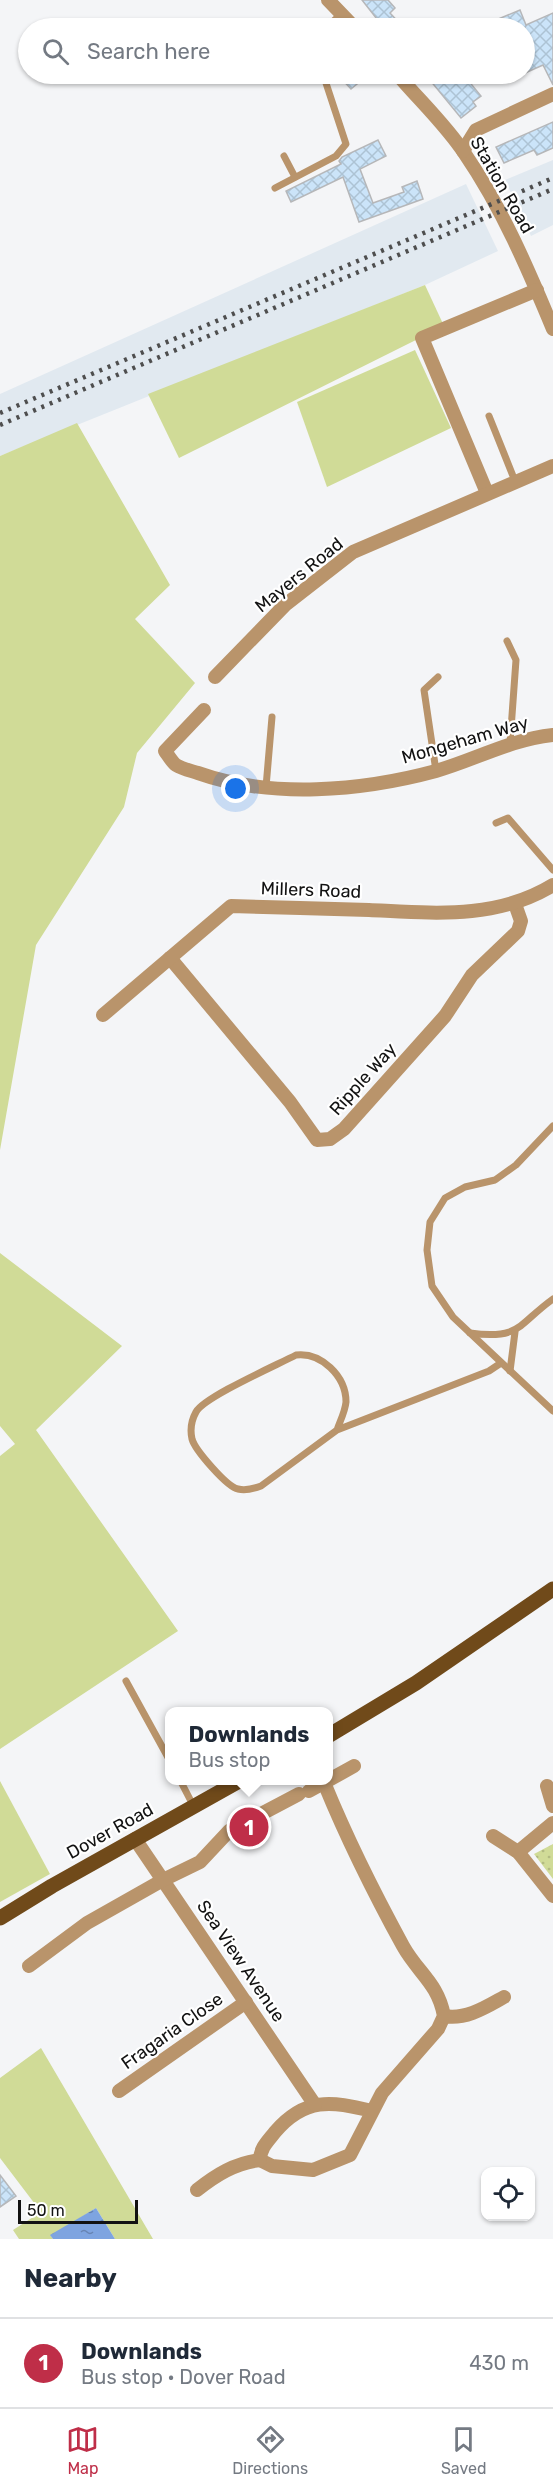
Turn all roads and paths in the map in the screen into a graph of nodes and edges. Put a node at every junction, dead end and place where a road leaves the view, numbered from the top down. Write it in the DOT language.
graph roads {
  1 [pos="328,0"];
  2 [pos="341,14"];
  3 [pos="337,18"];
  4 [pos="345,18"];
  5 [pos="326,84"];
  6 [pos="406,84"];
  7 [pos="553,94"];
  8 [pos="463,151"];
  9 [pos="284,156"];
  10 [pos="295,177"];
  11 [pos="275,188"];
  12 [pos="537,290"];
  13 [pos="553,329"];
  14 [pos="489,417"];
  15 [pos="553,466"];
  16 [pos="515,482"];
  17 [pos="487,493"];
  18 [pos="507,641"];
  19 [pos="215,677"];
  20 [pos="438,677"];
  21 [pos="204,710"];
  22 [pos="272,717"];
  23 [pos="553,735"];
  24 [pos="510,743"];
  25 [pos="436,771"];
  26 [pos="266,787"];
  27 [pos="496,823"];
  28 [pos="553,870"];
  29 [pos="553,885"];
  30 [pos="515,904"];
  31 [pos="170,958"];
  32 [pos="103,1015"];
  33 [pos="553,1126"];
  34 [pos="553,1299"];
  35 [pos="515,1332"];
  36 [pos="470,1333"];
  37 [pos="501,1363"];
  38 [pos="510,1371"];
  39 [pos="553,1411"];
  40 [pos="337,1430"];
  41 [pos="553,1589"];
  42 [pos="126,1681"];
  43 [pos="333,1733"];
  44 [pos="165,1752"];
  45 [pos="354,1766"];
  46 [pos="333,1780"];
  47 [pos="183,1785"];
  48 [pos="232,1785"];
  49 [pos="325,1785"];
  50 [pos="547,1786"];
  51 [pos="553,1806"];
  52 [pos="194,1807"];
  53 [pos="553,1823"];
  54 [pos="493,1836"];
  55 [pos="135,1839"];
  56 [pos="518,1852"];
  57 [pos="163,1880"];
  58 [pos="553,1896"];
  59 [pos="0,1918"];
  60 [pos="29,1966"];
  61 [pos="504,1997"];
  62 [pos="246,2002"];
  63 [pos="444,2016"];
  64 [pos="119,2091"];
  65 [pos="315,2104"];
  66 [pos="372,2111"];
  67 [pos="260,2160"];
  68 [pos="197,2190"];
  1 -- 2 [label="street"];
  2 -- 3 [label="lane"];
  2 -- 4 [label="street"];
  5 -- 10 [label="lane"];
  6 -- 8 [label="street, Station Road"];
  7 -- 8 [label="street"];
  8 -- 12 [label="street, Station Road"];
  9 -- 10 [label="lane"];
  10 -- 11 [label="lane"];
  12 -- 13 [label="street, Station Road"];
  12 -- 17 [label="street"];
  14 -- 16 [label="lane"];
  15 -- 16 [label="street, Mayers Road"];
  16 -- 17 [label="street, Mayers Road"];
  17 -- 19 [label="street, Mayers Road"];
  18 -- 24 [label="lane"];
  20 -- 25 [label="lane"];
  21 -- 26 [label="street, Mongeham Way"];
  22 -- 26 [label="lane"];
  23 -- 24 [label="street, Mongeham Way"];
  24 -- 25 [label="street, Mongeham Way"];
  25 -- 26 [label="street, Mongeham Way"];
  27 -- 28 [label="lane"];
  29 -- 30 [label="street, Millers Road"];
  30 -- 31 [label="street, Millers Road"];
  30 -- 31 [label="street, Ripple Way"];
  31 -- 32 [label="street, Millers Road"];
  33 -- 36 [label="lane"];
  34 -- 35 [label="lane"];
  35 -- 36 [label="lane"];
  35 -- 38 [label="lane"];
  36 -- 37 [label="lane"];
  37 -- 38 [label="lane"];
  37 -- 40 [label="lane"];
  38 -- 39 [label="lane"];
  40 -- 40 [label="lane"];
  41 -- 43 [label="main road"];
  42 -- 44 [label="lane"];
  45 -- 46 [label="street"];
  47 -- 52 [label="lane"];
  48 -- 52 [label="main road, Dover Road"];
  49 -- 57 [label="street"];
  49 -- 63 [label="street"];
  50 -- 51 [label="street"];
  52 -- 55 [label="main road, Dover Road"];
  53 -- 56 [label="street"];
  54 -- 56 [label="street"];
  55 -- 57 [label="street, Sea View Avenue"];
  55 -- 59 [label="main road, Dover Road"];
  56 -- 58 [label="street"];
  57 -- 60 [label="street"];
  57 -- 62 [label="street, Sea View Avenue"];
  61 -- 63 [label="street"];
  62 -- 64 [label="street, Fragaria Close"];
  62 -- 65 [label="street, Sea View Avenue"];
  63 -- 66 [label="street"];
  65 -- 66 [label="street"];
  65 -- 67 [label="street"];
  66 -- 67 [label="street"];
  67 -- 68 [label="street"];
}
